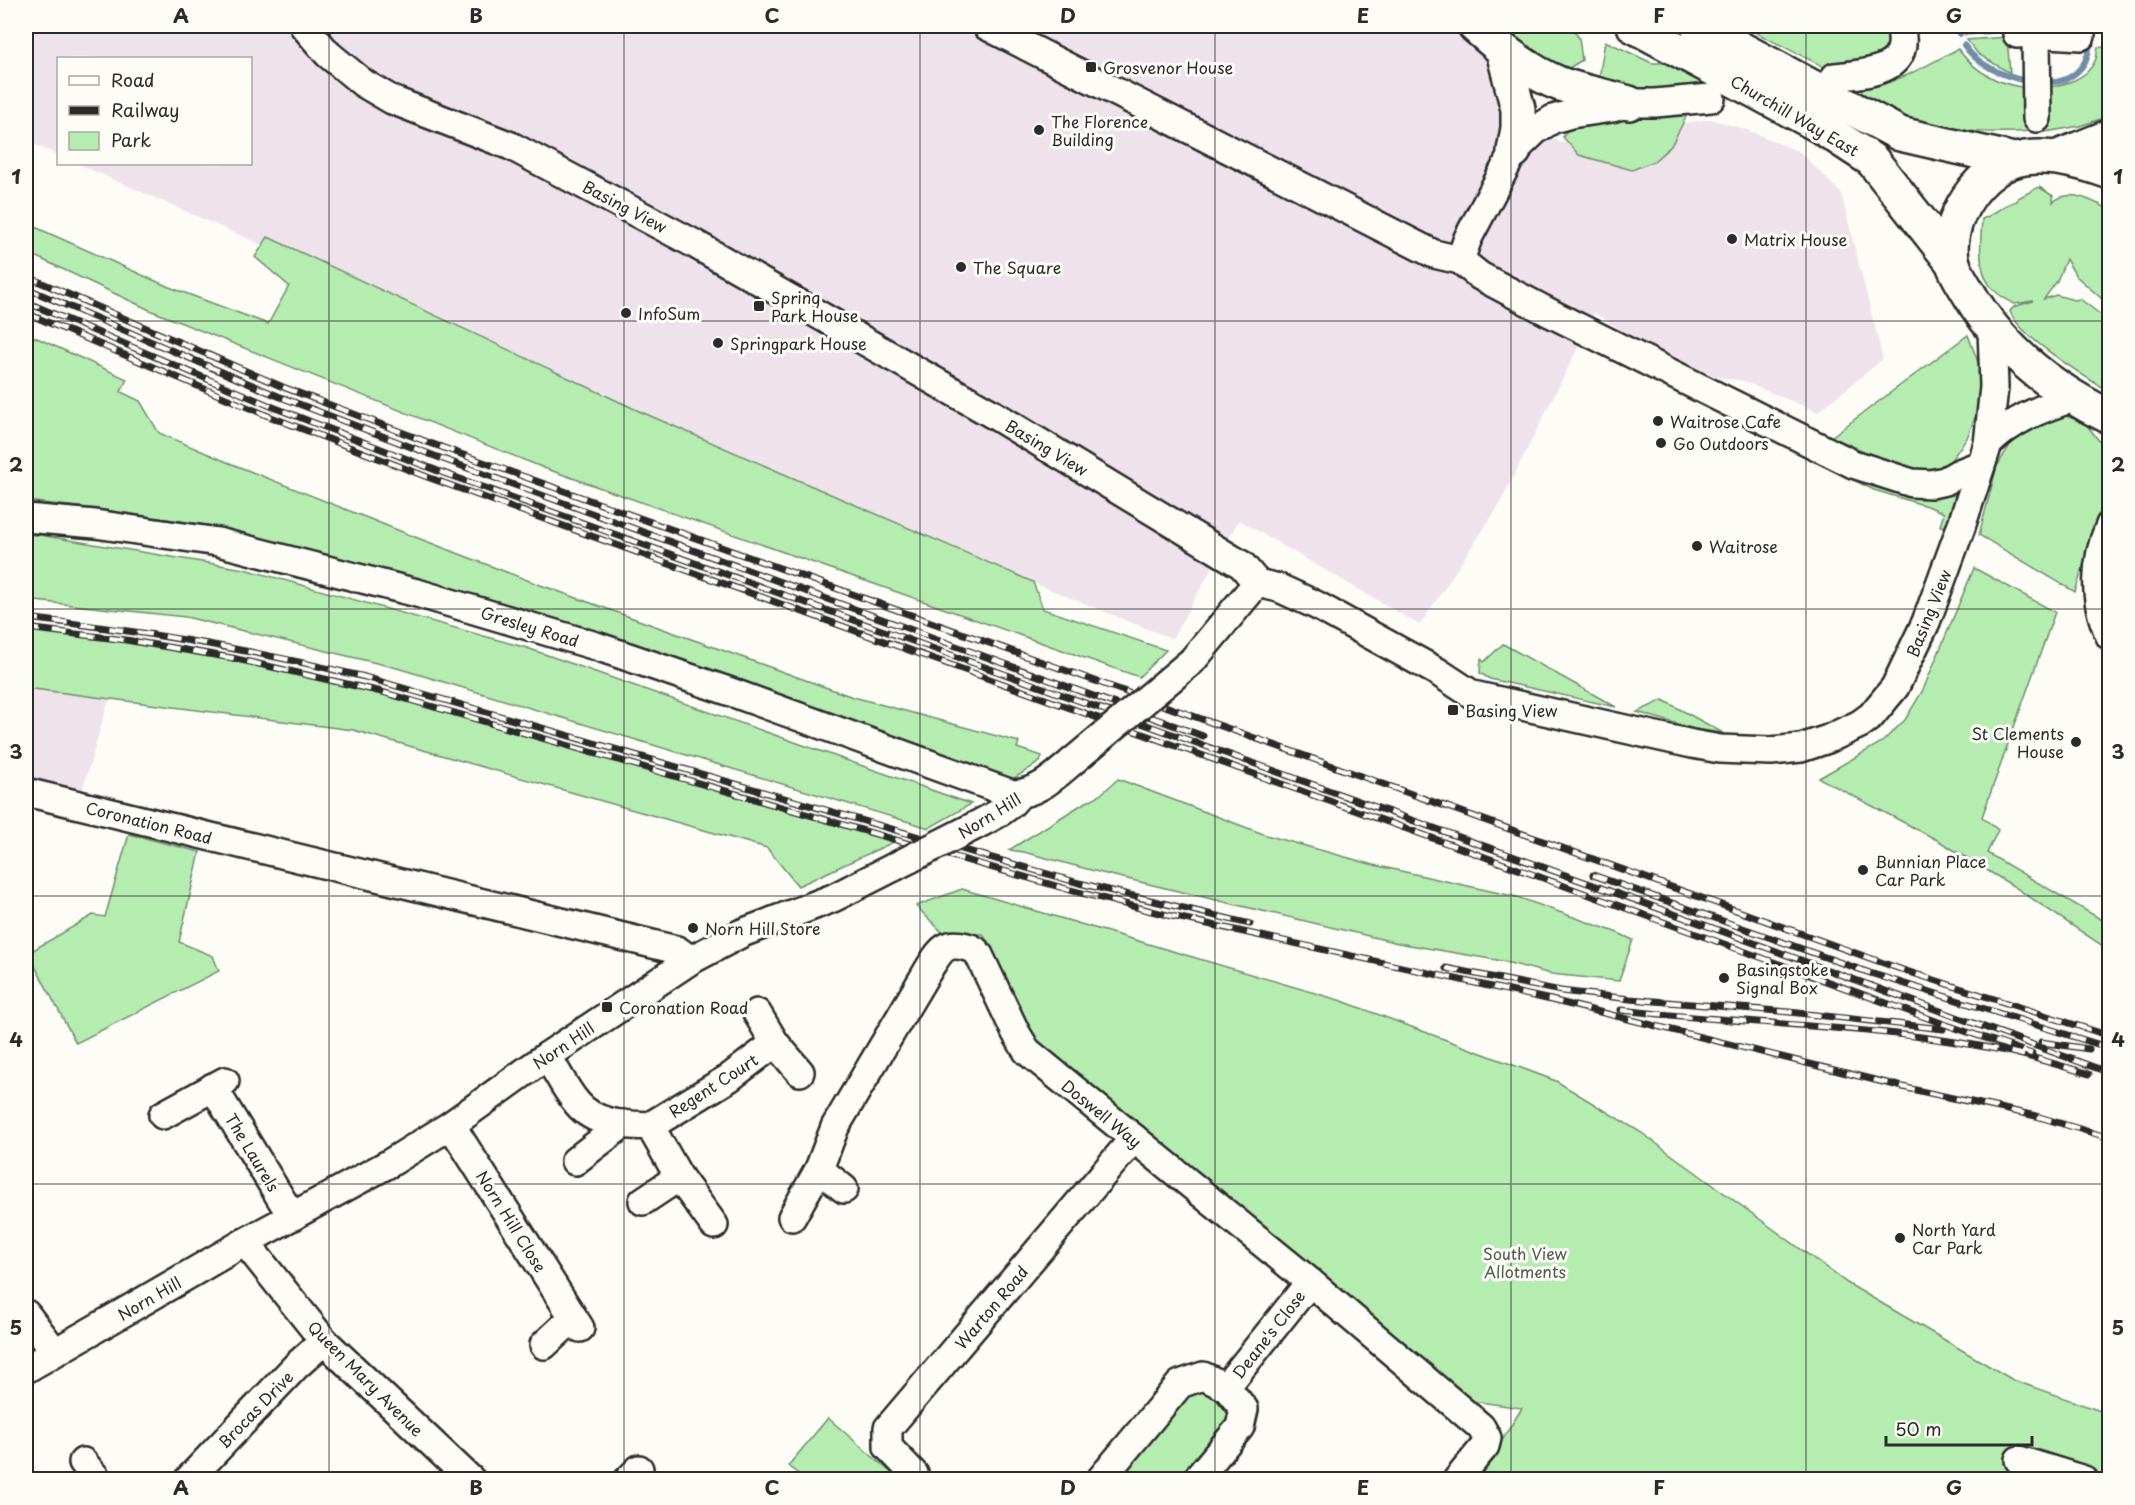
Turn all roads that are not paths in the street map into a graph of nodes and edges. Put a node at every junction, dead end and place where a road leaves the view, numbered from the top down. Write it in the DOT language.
graph roads {
  1 [pos="304,26"];
  2 [pos="987,26"];
  3 [pos="1475,26"];
  4 [pos="1634,26"];
  5 [pos="1698,26"];
  6 [pos="1900,26"];
  7 [pos="2026,28"];
  8 [pos="2081,36"];
  9 [pos="1503,51"];
  10 [pos="1835,77"];
  11 [pos="1711,98"];
  12 [pos="1629,103"];
  13 [pos="2037,118"];
  14 [pos="2109,133"];
  15 [pos="1514,151"];
  16 [pos="2050,157"];
  17 [pos="2014,160"];
  18 [pos="2109,172"];
  19 [pos="1460,260"];
  20 [pos="1953,263"];
  21 [pos="1992,328"];
  22 [pos="2073,398"];
  23 [pos="2109,417"];
  24 [pos="1984,455"];
  25 [pos="26,518"];
  26 [pos="2109,525"];
  27 [pos="1257,583"];
  28 [pos="2109,636"];
  29 [pos="26,792"];
  30 [pos="1019,794"];
  31 [pos="690,960"];
  32 [pos="757,1013"];
  33 [pos="776,1043"];
  34 [pos="547,1056"];
  35 [pos="800,1072"];
  36 [pos="163,1115"];
  37 [pos="623,1124"];
  38 [pos="451,1125"];
  39 [pos="650,1126"];
  40 [pos="1134,1138"];
  41 [pos="575,1161"];
  42 [pos="819,1169"];
  43 [pos="680,1177"];
  44 [pos="844,1189"];
  45 [pos="643,1201"];
  46 [pos="294,1216"];
  47 [pos="792,1217"];
  48 [pos="714,1225"];
  49 [pos="245,1242"];
  50 [pos="1310,1282"];
  51 [pos="26,1314"];
  52 [pos="324,1341"];
  53 [pos="544,1345"];
  54 [pos="55,1352"];
  55 [pos="26,1369"];
  56 [pos="1226,1387"];
  57 [pos="2019,1460"];
  58 [pos="188,1479"];
  59 [pos="471,1479"];
  60 [pos="912,1479"];
  61 [pos="1100,1479"];
  62 [pos="1196,1479"];
  63 [pos="1457,1479"];
  64 [pos="2084,1479"];
  1 -- 27 [label="street, Basing View"];
  2 -- 19 [label="street"];
  3 -- 9 [label="main road"];
  4 -- 20 [label="main road, Churchill Way East"];
  5 -- 17 [label="main road, Churchill Way East"];
  6 -- 10 [label="street"];
  7 -- 8 [label="street"];
  7 -- 13 [label="street"];
  9 -- 12 [label="main road"];
  9 -- 15 [label="main road"];
  11 -- 12 [label="street"];
  12 -- 15 [label="street"];
  14 -- 16 [label="street"];
  15 -- 19 [label="street"];
  16 -- 17 [label="main road"];
  16 -- 18 [label="main road"];
  17 -- 20 [label="main road"];
  19 -- 24 [label="street"];
  20 -- 21 [label="main road"];
  21 -- 22 [label="main road"];
  21 -- 24 [label="street, Basing View"];
  22 -- 23 [label="main road"];
  22 -- 24 [label="street"];
  24 -- 27 [label="street, Basing View"];
  25 -- 30 [label="street, Gresley Road"];
  26 -- 28 [label="street"];
  27 -- 30 [label="street, Norn Hill, bridge"];
  29 -- 31 [label="street, Coronation Road"];
  30 -- 31 [label="street, Norn Hill, bridge"];
  31 -- 34 [label="street, Norn Hill"];
  32 -- 33 [label="street, Regent Court"];
  33 -- 35 [label="street, Regent Court"];
  33 -- 39 [label="street, Regent Court"];
  34 -- 37 [label="street, Regent Court"];
  34 -- 38 [label="street, Norn Hill"];
  36 -- 46 [label="street, The Laurels"];
  37 -- 39 [label="street, Regent Court"];
  37 -- 41 [label="street"];
  38 -- 46 [label="street, Norn Hill"];
  38 -- 53 [label="street, Norn Hill Close"];
  39 -- 43 [label="street, Regent Court"];
  40 -- 42 [label="street, Doswell Way"];
  40 -- 50 [label="street, Doswell Way"];
  40 -- 60 [label="street, Warton Road"];
  42 -- 44 [label="street"];
  42 -- 47 [label="street, Doswell Way"];
  43 -- 45 [label="street"];
  43 -- 48 [label="street, Regent Court"];
  46 -- 49 [label="street, Norn Hill"];
  49 -- 52 [label="street, Queen Mary Avenue"];
  49 -- 54 [label="street, Norn Hill"];
  50 -- 56 [label="street, Deane's Close"];
  50 -- 63 [label="street, Doswell Way"];
  51 -- 54 [label="street"];
  52 -- 58 [label="street, Brocas Drive"];
  52 -- 59 [label="street, Queen Mary Avenue"];
  54 -- 55 [label="street, Norn Hill"];
  56 -- 61 [label="street"];
  56 -- 62 [label="street"];
  57 -- 64 [label="street"];
}
